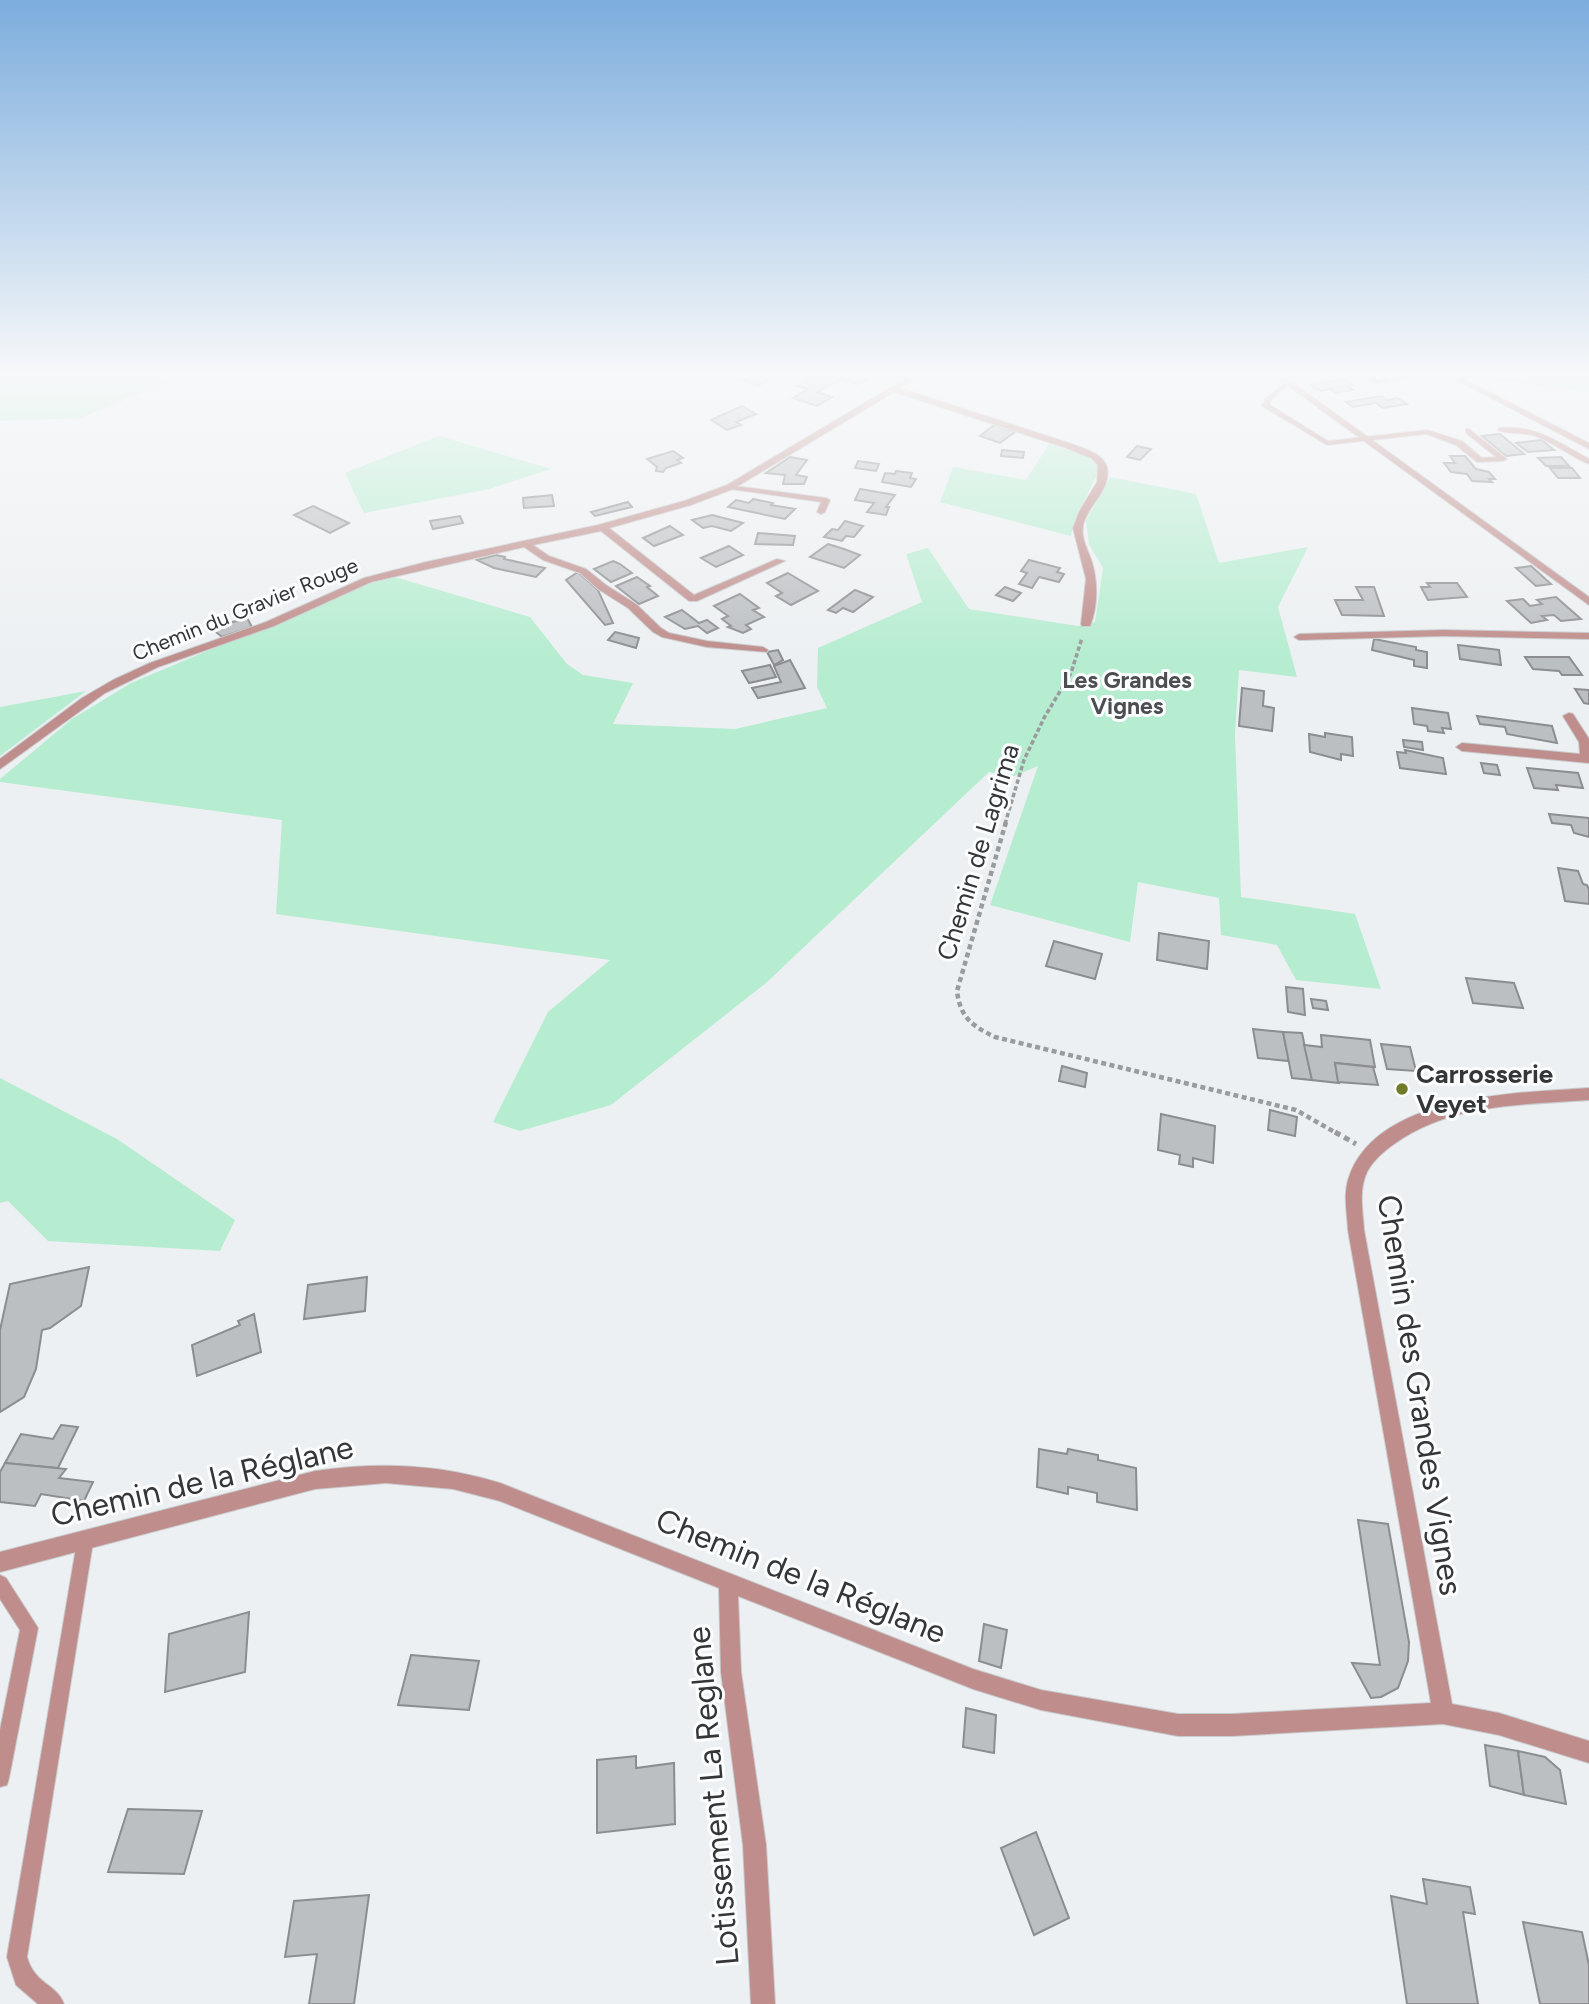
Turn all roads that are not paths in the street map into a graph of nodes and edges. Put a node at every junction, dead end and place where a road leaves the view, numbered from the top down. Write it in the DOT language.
graph roads {
  1 [pos="758,471"];
  2 [pos="1102,471"];
  3 [pos="1409,471"];
  4 [pos="730,487"];
  5 [pos="821,512"];
  6 [pos="602,527"];
  7 [pos="528,546"];
  8 [pos="780,561"];
  9 [pos="1589,601"];
  10 [pos="1086,624"];
  11 [pos="1589,636"];
  12 [pos="1299,637"];
  13 [pos="762,650"];
  14 [pos="1569,716"];
  15 [pos="1462,747"];
  16 [pos="1588,759"];
  17 [pos="0,765"];
  18 [pos="1589,1094"];
  19 [pos="85,1542"];
  20 [pos="0,1562"];
  21 [pos="729,1582"];
  22 [pos="0,1584"];
  23 [pos="1443,1713"];
  24 [pos="1589,1752"];
  25 [pos="0,1778"];
  26 [pos="54,2004"];
  27 [pos="763,2004"];
  1 -- 4 [label="street, Chemin du Gravier Rouge"];
  2 -- 10 [label="street"];
  3 -- 9 [label="street"];
  4 -- 5 [label="lane"];
  4 -- 6 [label="street, Chemin du Gravier Rouge"];
  6 -- 7 [label="street, Chemin du Gravier Rouge"];
  6 -- 8 [label="street"];
  7 -- 13 [label="street"];
  7 -- 17 [label="street, Chemin du Gravier Rouge"];
  11 -- 12 [label="lane"];
  14 -- 16 [label="street"];
  15 -- 16 [label="street"];
  18 -- 23 [label="street, Chemin des Grandes Vignes"];
  19 -- 20 [label="street, Chemin de la Réglane"];
  19 -- 21 [label="street, Chemin de la Réglane"];
  19 -- 26 [label="lane"];
  21 -- 23 [label="street, Chemin de la Réglane"];
  21 -- 27 [label="street, Lotissement La Reglane"];
  22 -- 25 [label="lane"];
  23 -- 24 [label="street, Chemin de la Réglane"];
}
